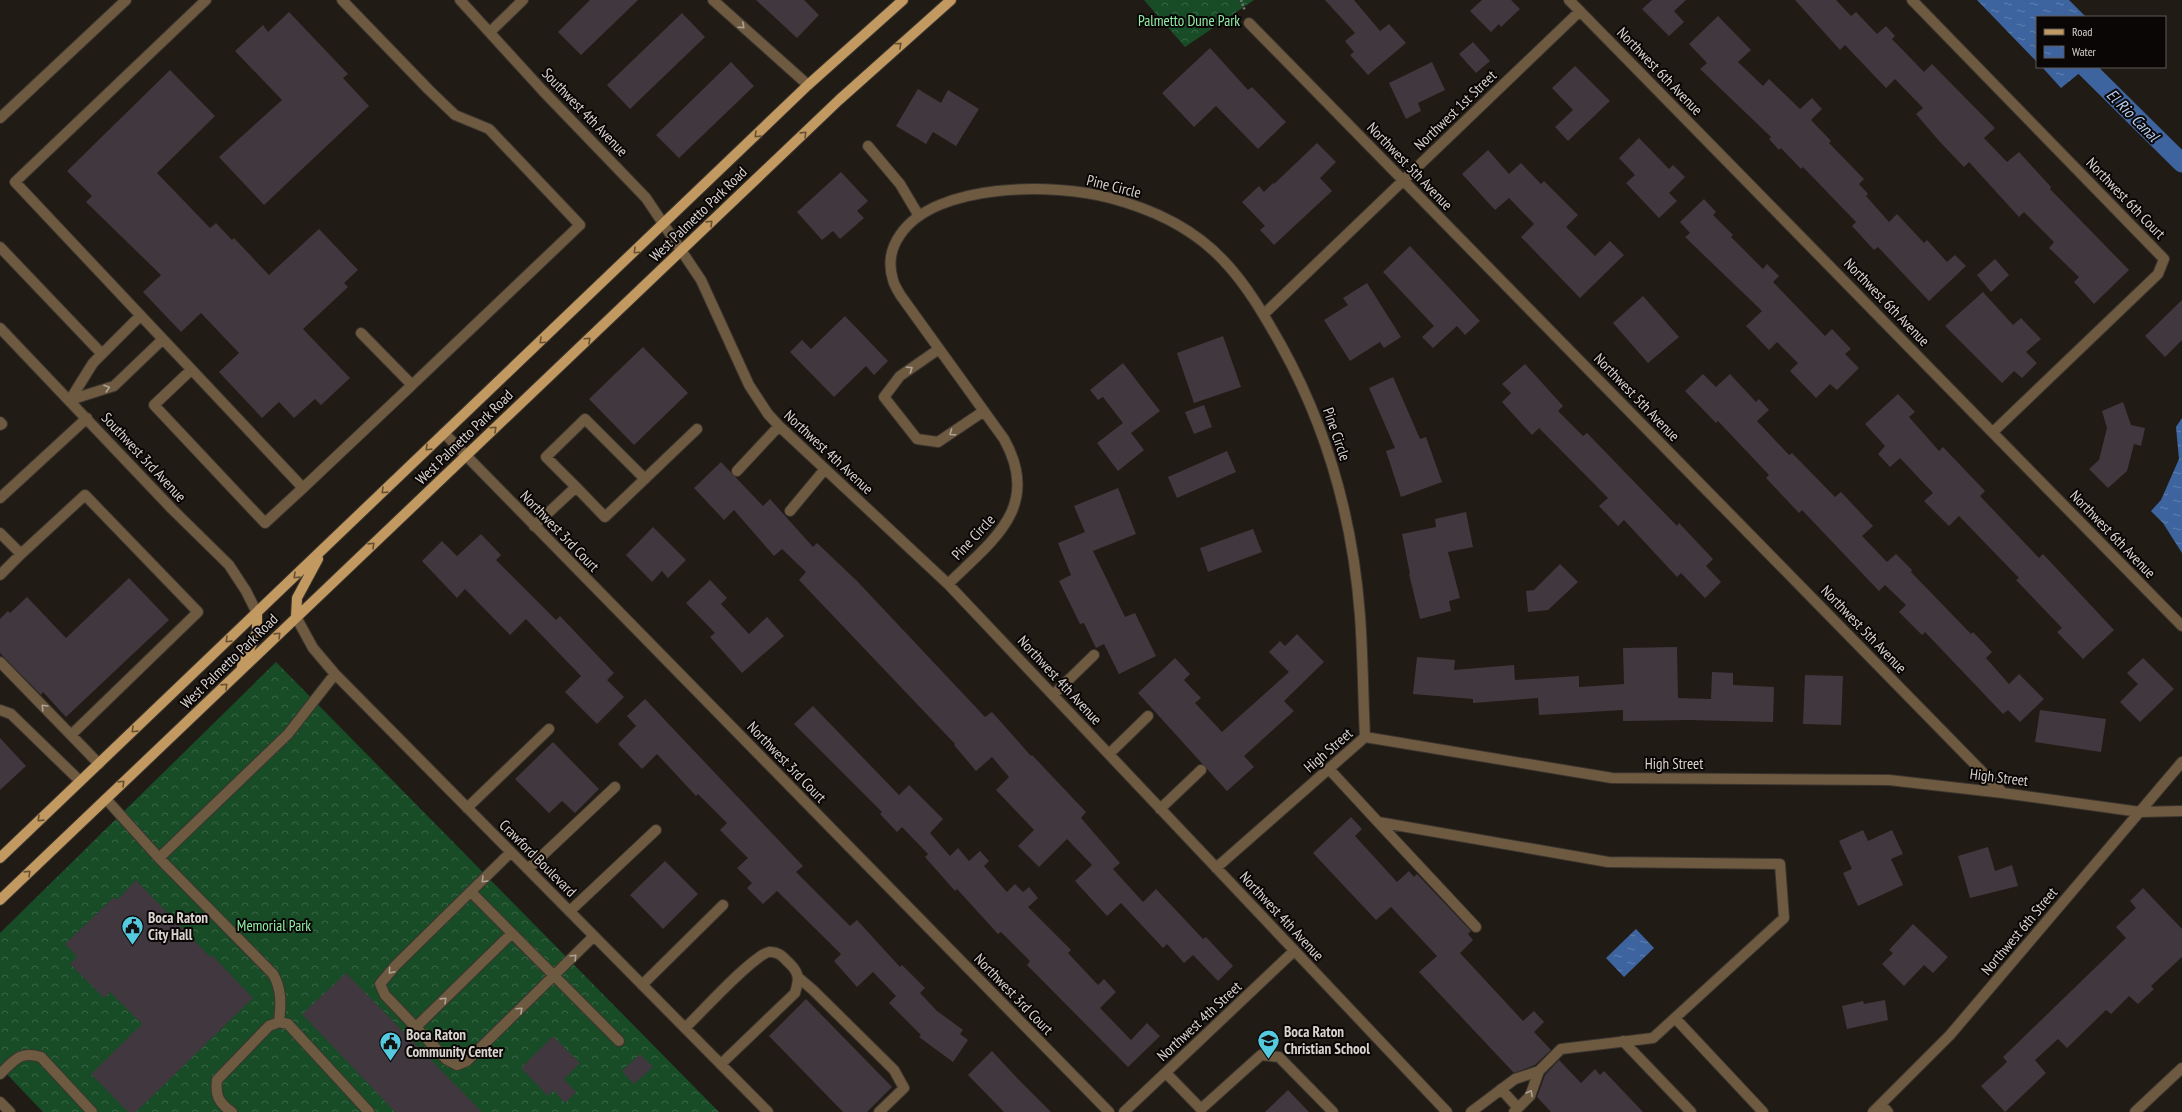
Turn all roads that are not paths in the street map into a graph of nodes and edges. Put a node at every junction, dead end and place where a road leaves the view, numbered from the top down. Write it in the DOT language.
graph roads {
  1 [pos="126,0"];
  2 [pos="206,0"];
  3 [pos="342,0"];
  4 [pos="460,0"];
  5 [pos="523,0"];
  6 [pos="713,0"];
  7 [pos="903,0"];
  8 [pos="951,0"];
  9 [pos="1569,0"];
  10 [pos="1912,0"];
  11 [pos="1580,11"];
  12 [pos="1249,23"];
  13 [pos="490,31"];
  14 [pos="808,85"];
  15 [pos="0,118"];
  16 [pos="868,146"];
  17 [pos="1404,180"];
  18 [pos="919,216"];
  19 [pos="664,224"];
  20 [pos="0,247"];
  21 [pos="682,250"];
  22 [pos="1264,314"];
  23 [pos="140,316"];
  24 [pos="0,328"];
  25 [pos="361,333"];
  26 [pos="162,340"];
  27 [pos="939,349"];
  28 [pos="102,354"];
  29 [pos="191,370"];
  30 [pos="412,385"];
  31 [pos="70,400"];
  32 [pos="984,411"];
  33 [pos="86,418"];
  34 [pos="0,422"];
  35 [pos="0,425"];
  36 [pos="779,426"];
  37 [pos="697,429"];
  38 [pos="1993,432"];
  39 [pos="444,433"];
  40 [pos="465,456"];
  41 [pos="825,469"];
  42 [pos="737,471"];
  43 [pos="645,479"];
  44 [pos="576,487"];
  45 [pos="303,488"];
  46 [pos="0,498"];
  47 [pos="790,511"];
  48 [pos="534,526"];
  49 [pos="0,533"];
  50 [pos="324,549"];
  51 [pos="21,554"];
  52 [pos="0,575"];
  53 [pos="948,584"];
  54 [pos="257,613"];
  55 [pos="296,617"];
  56 [pos="2182,626"];
  57 [pos="1094,655"];
  58 [pos="0,662"];
  59 [pos="240,671"];
  60 [pos="335,674"];
  61 [pos="1053,695"];
  62 [pos="0,710"];
  63 [pos="1148,716"];
  64 [pos="549,729"];
  65 [pos="71,735"];
  66 [pos="1365,737"];
  67 [pos="1109,754"];
  68 [pos="2182,762"];
  69 [pos="99,764"];
  70 [pos="1329,769"];
  71 [pos="1201,770"];
  72 [pos="80,781"];
  73 [pos="615,787"];
  74 [pos="2003,793"];
  75 [pos="106,799"];
  76 [pos="467,808"];
  77 [pos="1160,809"];
  78 [pos="2182,811"];
  79 [pos="2140,812"];
  80 [pos="1378,822"];
  81 [pos="656,830"];
  82 [pos="511,852"];
  83 [pos="0,858"];
  84 [pos="159,858"];
  85 [pos="1216,868"];
  86 [pos="528,869"];
  87 [pos="471,892"];
  88 [pos="0,900"];
  89 [pos="723,905"];
  90 [pos="570,911"];
  91 [pos="1476,927"];
  92 [pos="511,934"];
  93 [pos="594,936"];
  94 [pos="1294,951"];
  95 [pos="554,978"];
  96 [pos="799,978"];
  97 [pos="642,985"];
  98 [pos="1674,1018"];
  99 [pos="279,1022"];
  100 [pos="416,1027"];
  101 [pos="685,1028"];
  102 [pos="619,1041"];
  103 [pos="1623,1042"];
  104 [pos="721,1064"];
  105 [pos="2182,1068"];
  106 [pos="1539,1071"];
  107 [pos="1166,1073"];
  108 [pos="0,1074"];
  109 [pos="1501,1089"];
  110 [pos="0,1102"];
  111 [pos="1881,1104"];
  112 [pos="1516,1110"];
  113 [pos="1200,1111"];
  114 [pos="10,1112"];
  115 [pos="92,1112"];
  116 [pos="232,1112"];
  117 [pos="369,1112"];
  118 [pos="768,1112"];
  119 [pos="880,1112"];
  120 [pos="1109,1112"];
  121 [pos="1124,1112"];
  122 [pos="1332,1112"];
  123 [pos="1447,1112"];
  124 [pos="1471,1112"];
  125 [pos="1691,1112"];
  126 [pos="1763,1112"];
  127 [pos="1873,1112"];
  128 [pos="1888,1112"];
  129 [pos="2135,1112"];
  1 -- 15 [label="street"];
  2 -- 23 [label="street"];
  3 -- 30 [label="street"];
  4 -- 13 [label="street, Southwest 4th Avenue"];
  5 -- 13 [label="street"];
  6 -- 14 [label="street, one-way"];
  7 -- 14 [label="main road, West Palmetto Park Road"];
  21 -- 8 [label="main road, West Palmetto Park Road, one-way"];
  9 -- 11 [label="street, Northwest 6th Avenue"];
  10 -- 38 [label="street, Northwest 6th Court"];
  11 -- 17 [label="street, Northwest 1st Street"];
  11 -- 38 [label="street, Northwest 6th Avenue"];
  12 -- 17 [label="street, Northwest 5th Avenue"];
  13 -- 19 [label="street, Southwest 4th Avenue"];
  14 -- 19 [label="main road, West Palmetto Park Road, one-way"];
  16 -- 18 [label="street"];
  17 -- 22 [label="street, Northwest 1st Street"];
  17 -- 74 [label="street, Northwest 5th Avenue"];
  18 -- 22 [label="street, Pine Circle"];
  18 -- 27 [label="street, Pine Circle"];
  19 -- 21 [label="street, Southwest 4th Avenue"];
  19 -- 39 [label="main road, West Palmetto Park Road, one-way"];
  20 -- 28 [label="street"];
  21 -- 36 [label="street, Northwest 4th Avenue"];
  40 -- 21 [label="main road, West Palmetto Park Road, one-way"];
  22 -- 66 [label="street, Pine Circle"];
  23 -- 26 [label="street"];
  23 -- 28 [label="street"];
  24 -- 31 [label="street, Southwest 3rd Avenue"];
  25 -- 30 [label="street"];
  26 -- 29 [label="street"];
  31 -- 26 [label="street, one-way"];
  27 -- 32 [label="street, Pine Circle"];
  32 -- 27 [label="street, one-way"];
  28 -- 31 [label="street"];
  29 -- 45 [label="street"];
  29 -- 45 [label="street"];
  30 -- 45 [label="street"];
  31 -- 33 [label="street, Southwest 3rd Avenue"];
  32 -- 53 [label="street, Pine Circle"];
  33 -- 46 [label="street"];
  33 -- 54 [label="street, Southwest 3rd Avenue"];
  34 -- 35 [label="street"];
  36 -- 41 [label="street, Northwest 4th Avenue"];
  36 -- 42 [label="street"];
  37 -- 43 [label="street"];
  38 -- 56 [label="street, Northwest 6th Avenue"];
  39 -- 40 [label="street, Northwest 3rd Court"];
  39 -- 50 [label="main road, West Palmetto Park Road, one-way"];
  40 -- 48 [label="street, Northwest 3rd Court"];
  55 -- 40 [label="main road, West Palmetto Park Road, one-way"];
  41 -- 47 [label="street"];
  41 -- 53 [label="street, Northwest 4th Avenue"];
  43 -- 44 [label="street"];
  43 -- 44 [label="street"];
  44 -- 48 [label="street"];
  48 -- 120 [label="street, Northwest 3rd Court"];
  49 -- 51 [label="street"];
  50 -- 54 [label="main road, West Palmetto Park Road, one-way"];
  50 -- 55 [label="main road"];
  51 -- 52 [label="street"];
  51 -- 65 [label="street"];
  53 -- 61 [label="street, Northwest 4th Avenue"];
  54 -- 59 [label="main road"];
  54 -- 69 [label="main road, West Palmetto Park Road, one-way"];
  59 -- 55 [label="main road, West Palmetto Park Road, one-way"];
  55 -- 60 [label="street, Crawford Boulevard"];
  57 -- 61 [label="street"];
  65 -- 58 [label="street, one-way"];
  75 -- 59 [label="main road, West Palmetto Park Road, one-way"];
  60 -- 76 [label="street, Crawford Boulevard"];
  60 -- 84 [label="street"];
  61 -- 67 [label="street, Northwest 4th Avenue"];
  62 -- 72 [label="street"];
  63 -- 67 [label="street"];
  64 -- 76 [label="street"];
  65 -- 69 [label="street"];
  66 -- 70 [label="street, High Street"];
  66 -- 74 [label="street, High Street"];
  67 -- 77 [label="street, Northwest 4th Avenue"];
  68 -- 79 [label="street, Northwest 6th Street"];
  69 -- 72 [label="main road, West Palmetto Park Road"];
  70 -- 80 [label="street"];
  70 -- 85 [label="street, High Street"];
  71 -- 77 [label="street"];
  72 -- 83 [label="main road, West Palmetto Park Road, one-way"];
  73 -- 86 [label="street"];
  74 -- 79 [label="street, High Street"];
  75 -- 84 [label="street"];
  88 -- 75 [label="main road, West Palmetto Park Road, one-way"];
  76 -- 82 [label="street, Crawford Boulevard"];
  77 -- 85 [label="street, Northwest 4th Avenue"];
  78 -- 79 [label="street, High Street"];
  79 -- 111 [label="street, Northwest 6th Street"];
  80 -- 91 [label="street"];
  80 -- 98 [label="street"];
  81 -- 90 [label="street"];
  82 -- 86 [label="street, Crawford Boulevard"];
  82 -- 87 [label="street, one-way"];
  84 -- 99 [label="street"];
  85 -- 94 [label="street, Northwest 4th Avenue"];
  86 -- 90 [label="street, Crawford Boulevard"];
  87 -- 92 [label="street"];
  87 -- 100 [label="street, one-way"];
  89 -- 97 [label="street"];
  90 -- 93 [label="street, Crawford Boulevard"];
  92 -- 95 [label="street"];
  100 -- 92 [label="street, one-way"];
  95 -- 93 [label="street, one-way"];
  93 -- 97 [label="street, Crawford Boulevard"];
  94 -- 107 [label="street, Northwest 4th Street"];
  94 -- 123 [label="street, Northwest 4th Avenue"];
  100 -- 95 [label="street, one-way"];
  95 -- 102 [label="street"];
  96 -- 101 [label="street"];
  96 -- 104 [label="street"];
  96 -- 119 [label="street"];
  97 -- 101 [label="street, Crawford Boulevard"];
  98 -- 103 [label="street"];
  98 -- 126 [label="street"];
  99 -- 116 [label="street"];
  99 -- 117 [label="street"];
  101 -- 104 [label="street, Crawford Boulevard"];
  103 -- 106 [label="street"];
  103 -- 125 [label="street"];
  104 -- 118 [label="street, Crawford Boulevard"];
  105 -- 129 [label="street"];
  106 -- 109 [label="street"];
  112 -- 106 [label="street, one-way"];
  107 -- 113 [label="street"];
  107 -- 121 [label="street, Northwest 4th Street"];
  108 -- 115 [label="street"];
  109 -- 112 [label="street"];
  109 -- 124 [label="street"];
  110 -- 114 [label="street"];
  111 -- 127 [label="street, Northwest 6th Street"];
  111 -- 128 [label="street"];
  113 -- 122 [label="street"];
}
